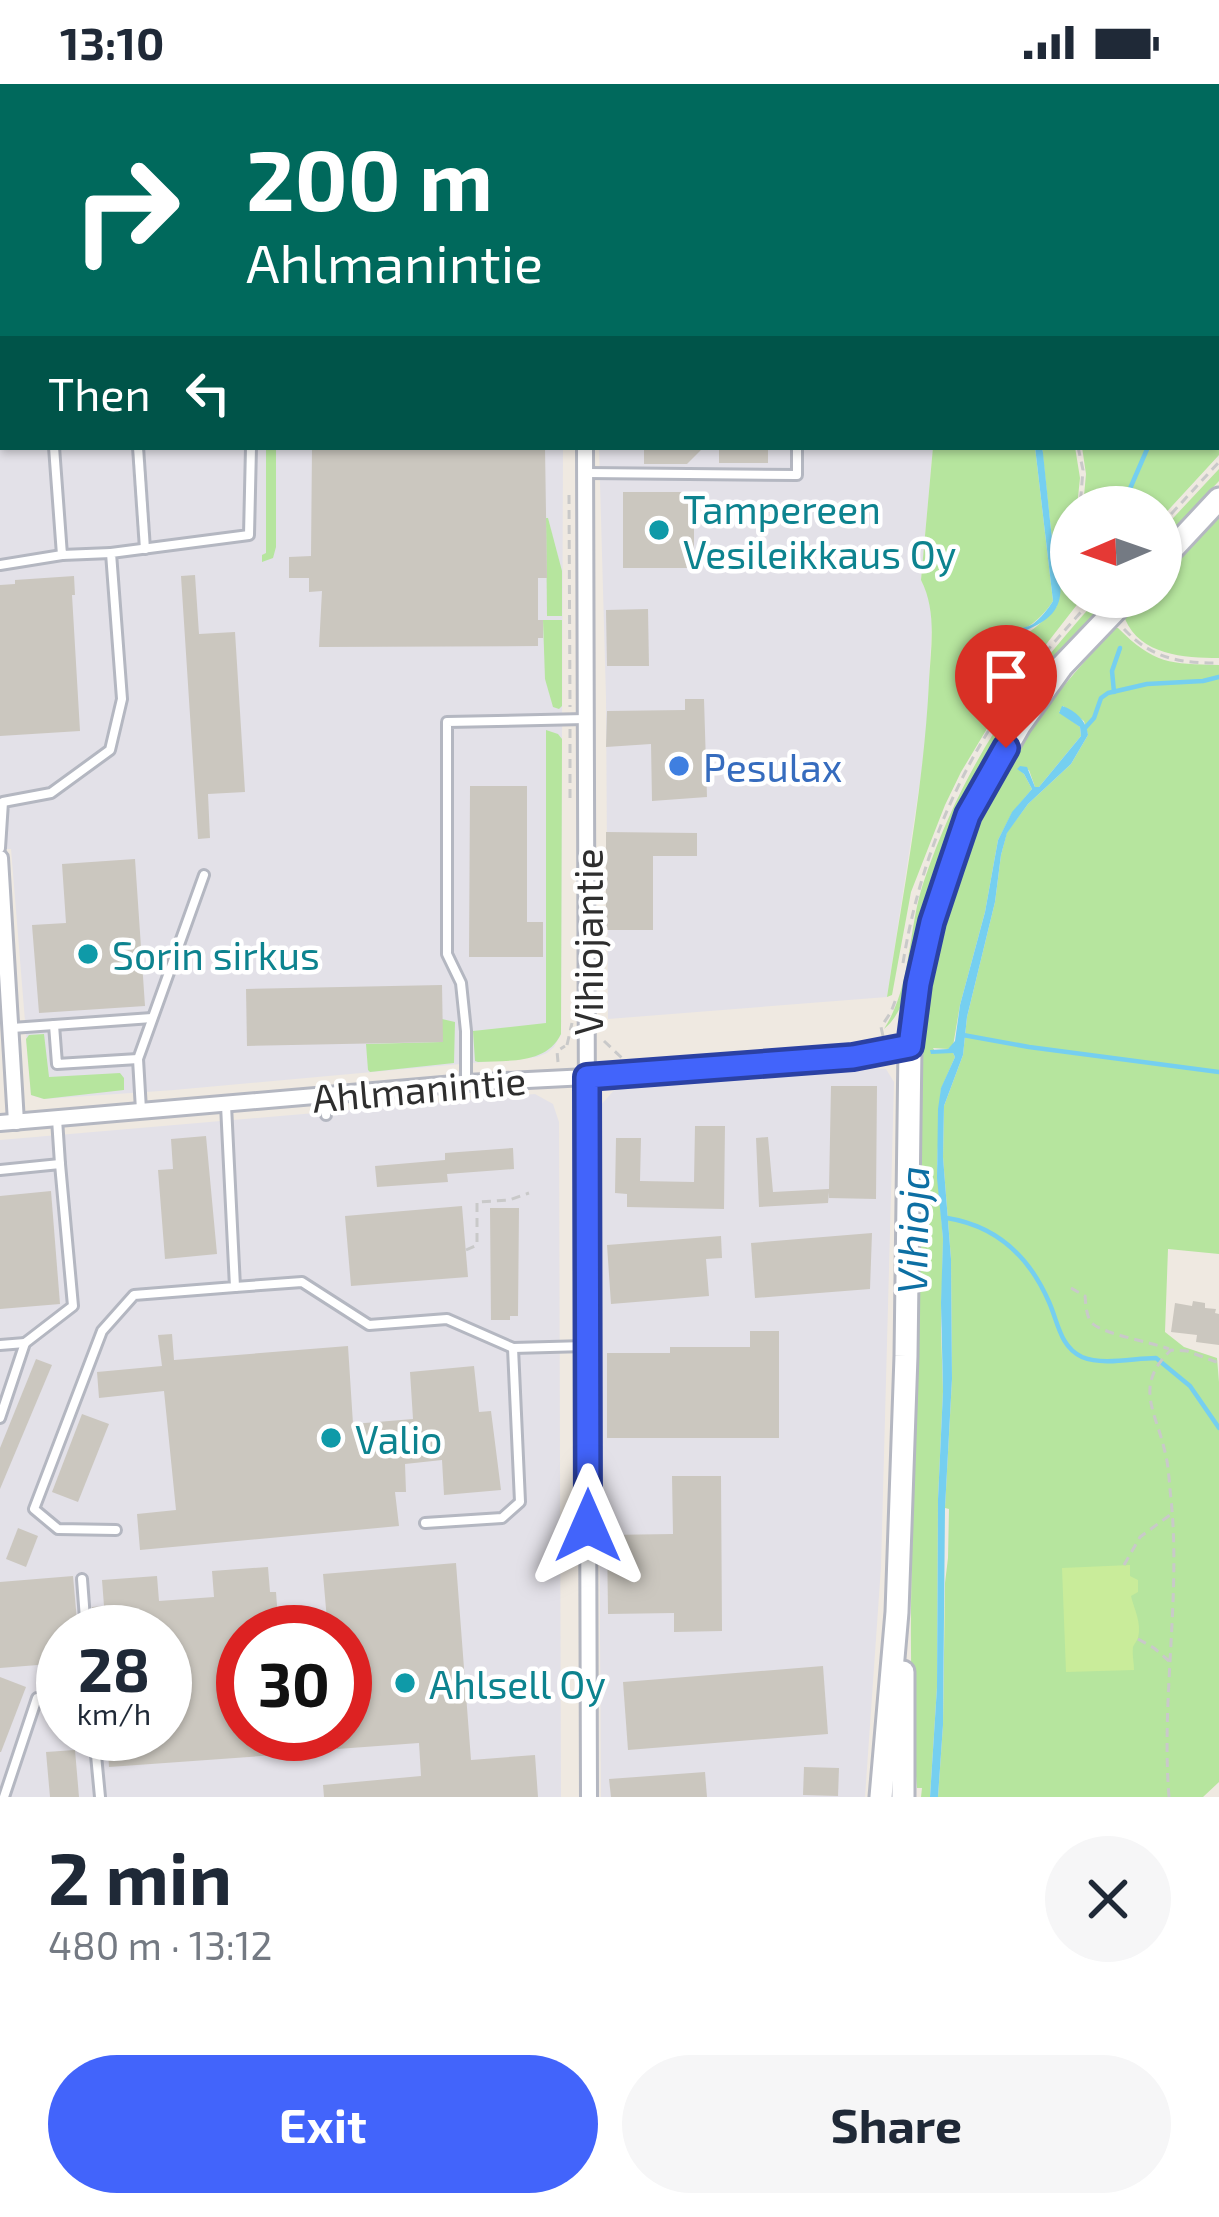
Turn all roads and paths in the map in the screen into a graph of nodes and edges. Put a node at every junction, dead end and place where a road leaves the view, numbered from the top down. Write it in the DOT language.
graph roads {
  1 [pos="54,450"];
  2 [pos="138,450"];
  3 [pos="251,450"];
  4 [pos="585,450"];
  5 [pos="797,450"];
  6 [pos="1079,450"];
  7 [pos="1219,462"];
  8 [pos="586,473"];
  9 [pos="1082,486"];
  10 [pos="1219,499"];
  11 [pos="1182,502"];
  12 [pos="1182,539"];
  13 [pos="145,548"];
  14 [pos="112,553"];
  15 [pos="62,555"];
  16 [pos="0,565"];
  17 [pos="1108,618"];
  18 [pos="1114,618"];
  19 [pos="1219,663"];
  20 [pos="586,719"];
  21 [pos="1,801"];
  22 [pos="0,848"];
  23 [pos="0,858"];
  24 [pos="204,874"];
  25 [pos="153,1018"];
  26 [pos="54,1025"];
  27 [pos="10,1028"];
  28 [pos="910,1046"];
  29 [pos="138,1059"];
  30 [pos="587,1077"];
  31 [pos="466,1083"];
  32 [pos="326,1095"];
  33 [pos="226,1103"];
  34 [pos="141,1112"];
  35 [pos="326,1115"];
  36 [pos="56,1119"];
  37 [pos="8,1123"];
  38 [pos="60,1164"];
  39 [pos="0,1170"];
  40 [pos="529,1193"];
  41 [pos="466,1250"];
  42 [pos="235,1287"];
  43 [pos="1071,1288"];
  44 [pos="25,1343"];
  45 [pos="0,1345"];
  46 [pos="588,1346"];
  47 [pos="513,1348"];
  48 [pos="1169,1352"];
  49 [pos="1219,1363"];
  50 [pos="0,1418"];
  51 [pos="1172,1513"];
  52 [pos="425,1523"];
  53 [pos="116,1530"];
  54 [pos="1124,1565"];
  55 [pos="82,1579"];
  56 [pos="84,1605"];
  57 [pos="898,1612"];
  58 [pos="1138,1640"];
  59 [pos="1170,1662"];
  60 [pos="36,1704"];
  61 [pos="97,1761"];
  62 [pos="4,1797"];
  63 [pos="100,1797"];
  64 [pos="589,1797"];
  65 [pos="881,1797"];
  66 [pos="903,1797"];
  67 [pos="1169,1797"];
  1 -- 15 [label="lane"];
  2 -- 13 [label="lane"];
  3 -- 13 [label="lane"];
  4 -- 8 [label="street, Vihiojantie"];
  5 -- 8 [label="lane"];
  6 -- 9 [label="path"];
  7 -- 11 [label="path"];
  8 -- 20 [label="street, Vihiojantie"];
  10 -- 12 [label="main road"];
  13 -- 14 [label="lane"];
  14 -- 15 [label="lane"];
  14 -- 21 [label="lane"];
  15 -- 16 [label="lane"];
  17 -- 28 [label="main road"];
  18 -- 19 [label="path"];
  20 -- 30 [label="street, Vihiojantie"];
  20 -- 31 [label="lane"];
  21 -- 22 [label="lane"];
  23 -- 27 [label="street"];
  24 -- 25 [label="lane"];
  25 -- 26 [label="lane"];
  25 -- 29 [label="lane"];
  26 -- 27 [label="lane"];
  26 -- 29 [label="lane"];
  27 -- 37 [label="street"];
  28 -- 30 [label="street, Ahlmanintie"];
  28 -- 57 [label="main road"];
  29 -- 34 [label="lane"];
  30 -- 31 [label="street, Ahlmanintie"];
  30 -- 46 [label="street, Vihiojantie"];
  31 -- 32 [label="street, Ahlmanintie"];
  32 -- 33 [label="street, Ahlmanintie"];
  32 -- 35 [label="lane"];
  33 -- 34 [label="street, Ahlmanintie"];
  33 -- 42 [label="lane"];
  34 -- 36 [label="street, Ahlmanintie"];
  36 -- 37 [label="street, Ahlmanintie"];
  36 -- 38 [label="lane"];
  38 -- 39 [label="lane"];
  38 -- 44 [label="lane"];
  40 -- 41 [label="path"];
  42 -- 47 [label="lane"];
  42 -- 53 [label="lane"];
  43 -- 48 [label="path"];
  44 -- 45 [label="lane"];
  44 -- 50 [label="lane"];
  46 -- 47 [label="lane"];
  46 -- 64 [label="street, Vihiojantie"];
  47 -- 52 [label="lane"];
  48 -- 49 [label="path"];
  48 -- 51 [label="path"];
  51 -- 54 [label="path"];
  51 -- 59 [label="path"];
  55 -- 56 [label="lane"];
  57 -- 65 [label="main road"];
  57 -- 66 [label="main road"];
  58 -- 59 [label="path"];
  59 -- 67 [label="path"];
  60 -- 62 [label="lane"];
  61 -- 63 [label="lane"];
}
